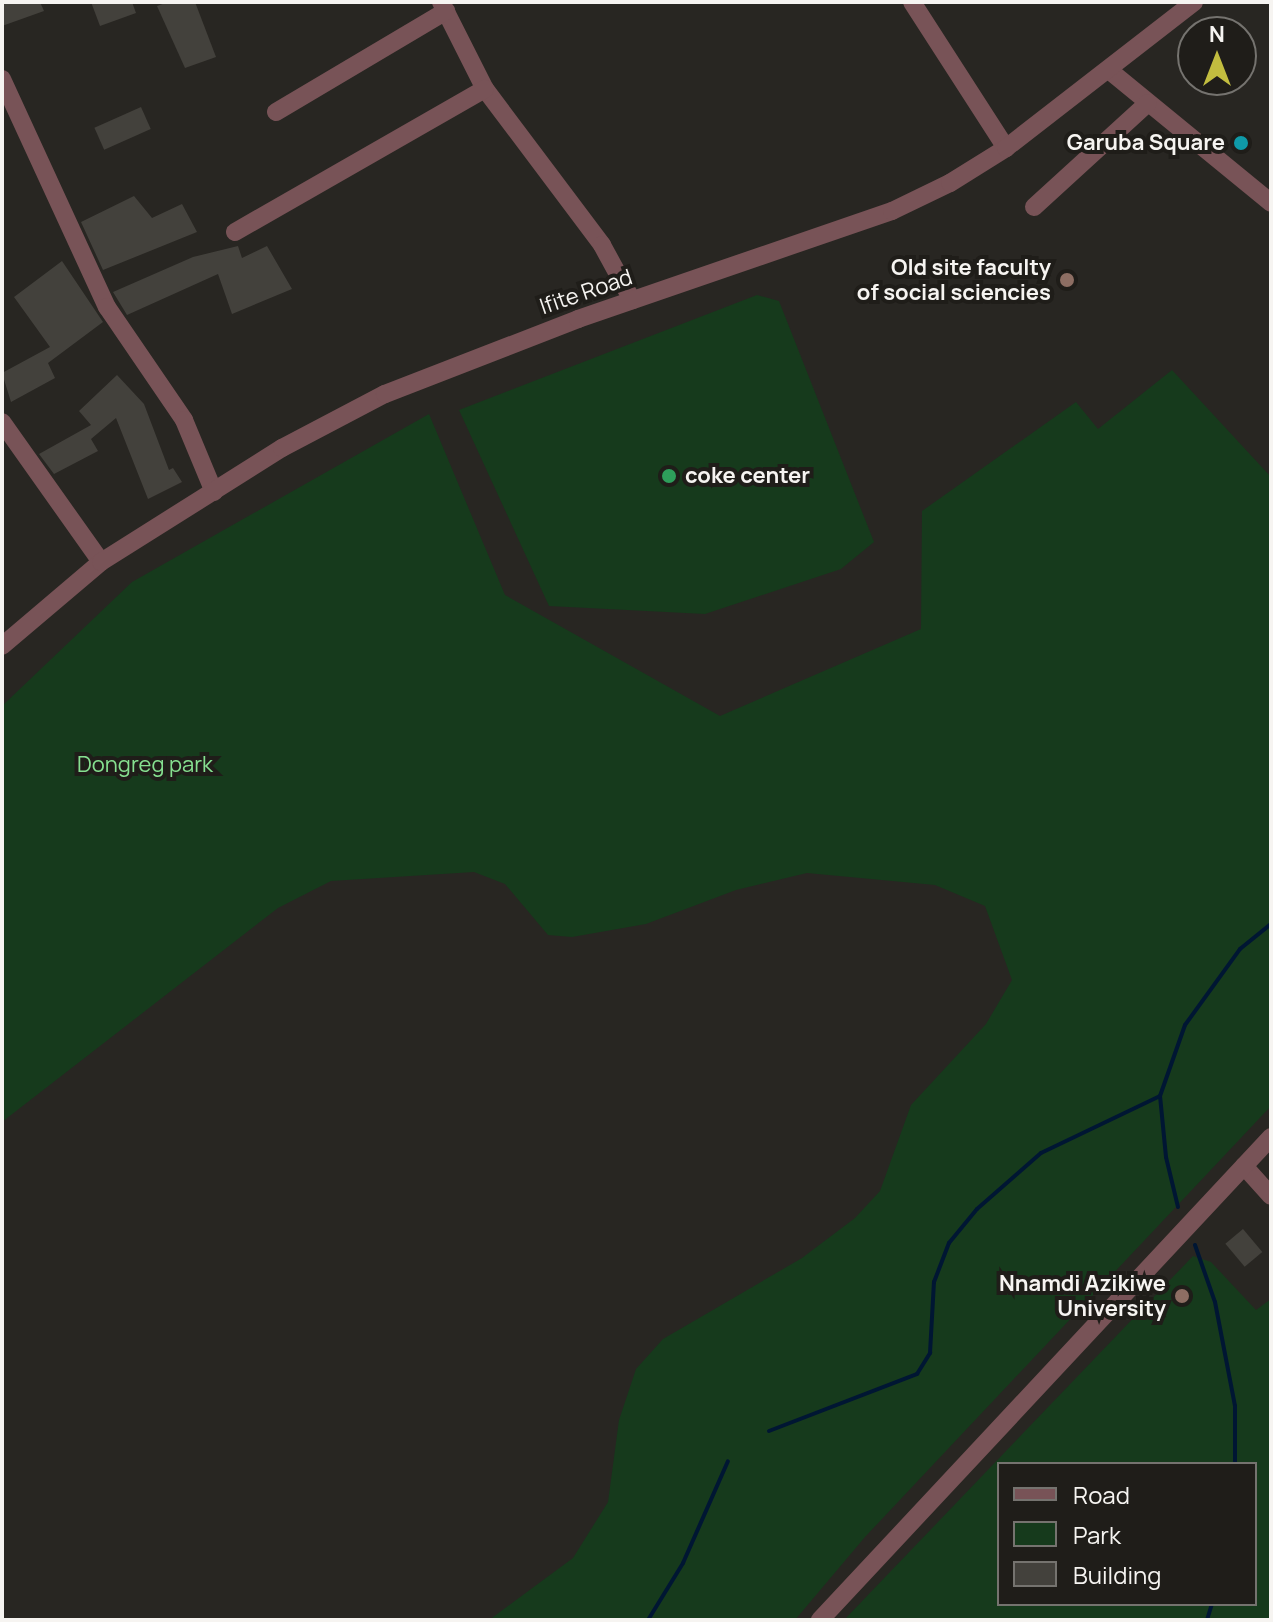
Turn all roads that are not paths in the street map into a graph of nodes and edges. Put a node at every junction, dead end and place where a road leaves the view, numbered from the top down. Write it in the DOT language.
graph roads {
  1 [pos="912,2"];
  2 [pos="1194,2"];
  3 [pos="444,6"];
  4 [pos="1110,71"];
  5 [pos="2,79"];
  6 [pos="485,89"];
  7 [pos="1148,103"];
  8 [pos="276,112"];
  9 [pos="1006,148"];
  10 [pos="1271,203"];
  11 [pos="1034,207"];
  12 [pos="235,232"];
  13 [pos="632,300"];
  14 [pos="2,422"];
  15 [pos="214,492"];
  16 [pos="101,562"];
  17 [pos="2,646"];
  18 [pos="1271,1137"];
  19 [pos="1244,1166"];
  20 [pos="1271,1196"];
  21 [pos="820,1620"];
  1 -- 9 [label="street"];
  2 -- 4 [label="street, Ifite Road"];
  3 -- 6 [label="street"];
  3 -- 8 [label="street"];
  4 -- 7 [label="street"];
  4 -- 9 [label="street, Ifite Road"];
  5 -- 15 [label="street"];
  6 -- 12 [label="street"];
  6 -- 13 [label="street"];
  7 -- 10 [label="street"];
  7 -- 11 [label="street"];
  9 -- 13 [label="street, Ifite Road"];
  13 -- 15 [label="street, Ifite Road"];
  14 -- 16 [label="street"];
  15 -- 16 [label="street, Ifite Road"];
  16 -- 17 [label="street, Ifite Road"];
  18 -- 19 [label="street"];
  19 -- 20 [label="street"];
  19 -- 21 [label="street"];
}
